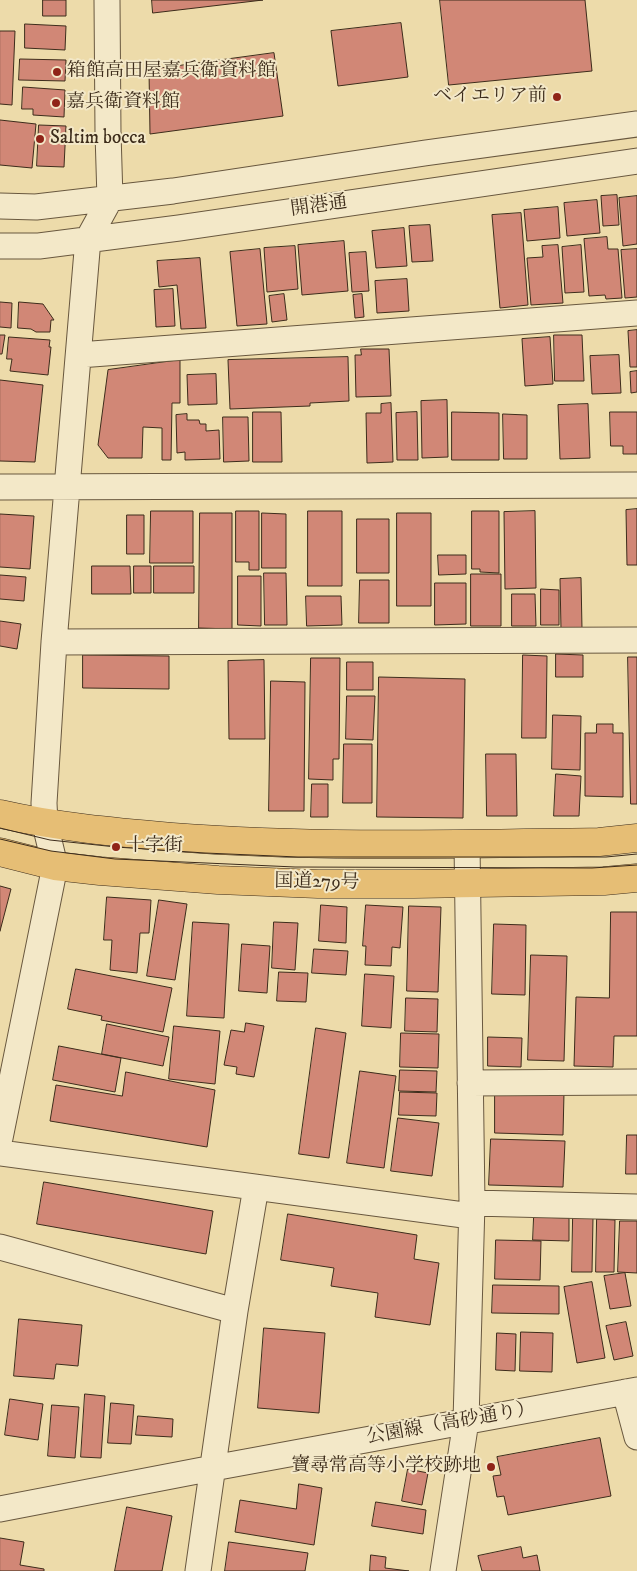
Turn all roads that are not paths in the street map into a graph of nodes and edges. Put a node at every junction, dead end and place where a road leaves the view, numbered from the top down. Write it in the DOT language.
graph roads {
  1 [pos="107,0"];
  2 [pos="637,124"];
  3 [pos="637,160"];
  4 [pos="110,199"];
  5 [pos="0,206"];
  6 [pos="88,239"];
  7 [pos="0,246"];
  8 [pos="637,313"];
  9 [pos="79,355"];
  10 [pos="637,485"];
  11 [pos="67,487"];
  12 [pos="0,488"];
  13 [pos="637,640"];
  14 [pos="54,642"];
  15 [pos="0,814"];
  16 [pos="45,824"];
  17 [pos="637,838"];
  18 [pos="467,844"];
  19 [pos="0,852"];
  20 [pos="55,866"];
  21 [pos="637,878"];
  22 [pos="467,884"];
  23 [pos="637,1082"];
  24 [pos="470,1083"];
  25 [pos="0,1138"];
  26 [pos="0,1153"];
  27 [pos="256,1187"];
  28 [pos="637,1206"];
  29 [pos="472,1209"];
  30 [pos="0,1247"];
  31 [pos="235,1311"];
  32 [pos="631,1391"];
  33 [pos="466,1421"];
  34 [pos="637,1437"];
  35 [pos="213,1468"];
  36 [pos="0,1510"];
  37 [pos="198,1571"];
  38 [pos="443,1571"];
  1 -- 4 [label="street"];
  2 -- 4 [label="street, 開港通"];
  3 -- 6 [label="street, 開港通"];
  4 -- 5 [label="street, 開港通"];
  4 -- 6 [label="street"];
  6 -- 7 [label="street, 開港通"];
  6 -- 9 [label="street"];
  8 -- 9 [label="street"];
  9 -- 11 [label="street"];
  10 -- 11 [label="street"];
  11 -- 12 [label="street"];
  11 -- 14 [label="street"];
  13 -- 14 [label="street"];
  14 -- 16 [label="street"];
  15 -- 16 [label="highway, 国道279号"];
  16 -- 18 [label="highway, 国道279号"];
  16 -- 20 [label="street"];
  17 -- 18 [label="highway, 国道279号"];
  18 -- 22 [label="street"];
  19 -- 20 [label="highway, 国道279号"];
  20 -- 22 [label="highway, 国道279号"];
  20 -- 25 [label="street"];
  21 -- 22 [label="highway, 国道279号"];
  22 -- 24 [label="street"];
  23 -- 24 [label="street"];
  24 -- 29 [label="street"];
  26 -- 27 [label="street"];
  27 -- 29 [label="street"];
  27 -- 31 [label="street"];
  28 -- 29 [label="street"];
  29 -- 33 [label="street"];
  30 -- 31 [label="street"];
  31 -- 35 [label="street"];
  32 -- 33 [label="street, 公園線（高砂通り）"];
  32 -- 34 [label="street"];
  33 -- 35 [label="street, 公園線（高砂通り）"];
  33 -- 38 [label="street"];
  35 -- 36 [label="street, 公園線（高砂通り）"];
  35 -- 37 [label="street"];
}
